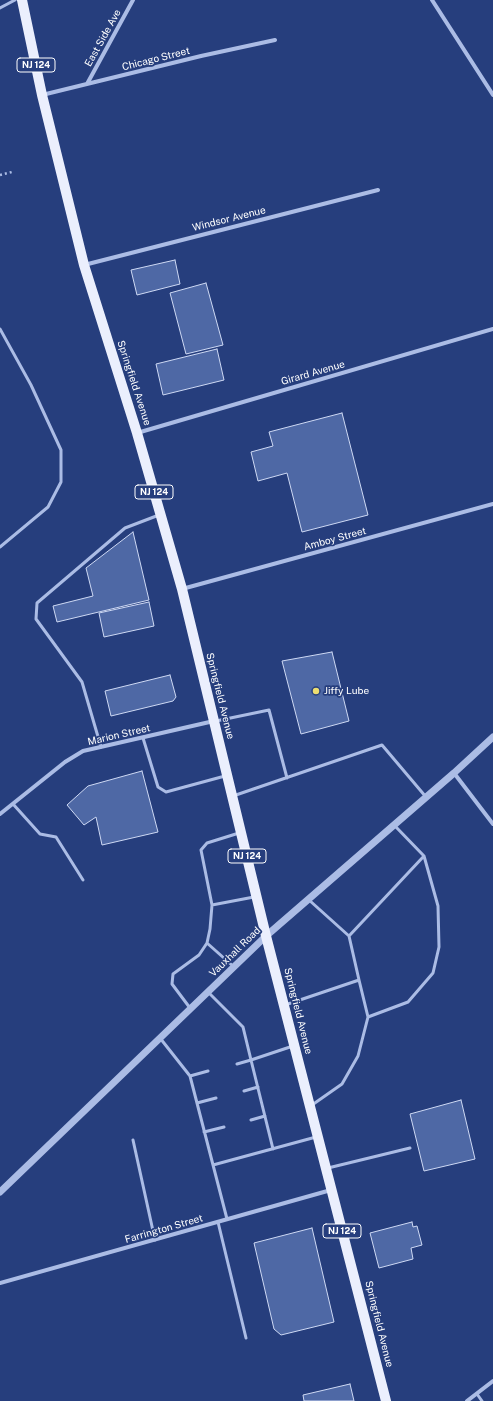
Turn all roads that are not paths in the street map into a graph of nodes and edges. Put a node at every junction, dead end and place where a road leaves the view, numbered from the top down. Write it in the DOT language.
graph roads {
  1 [pos="15,0"];
  2 [pos="22,0"];
  3 [pos="133,0"];
  4 [pos="432,0"];
  5 [pos="0,8"];
  6 [pos="275,40"];
  7 [pos="87,84"];
  8 [pos="42,95"];
  9 [pos="493,95"];
  10 [pos="378,190"];
  11 [pos="84,265"];
  12 [pos="0,329"];
  13 [pos="493,329"];
  14 [pos="137,433"];
  15 [pos="493,504"];
  16 [pos="160,515"];
  17 [pos="0,547"];
  18 [pos="182,589"];
  19 [pos="214,721"];
  20 [pos="493,736"];
  21 [pos="143,738"];
  22 [pos="101,747"];
  23 [pos="454,773"];
  24 [pos="227,775"];
  25 [pos="287,778"];
  26 [pos="232,797"];
  27 [pos="426,797"];
  28 [pos="13,804"];
  29 [pos="0,814"];
  30 [pos="493,824"];
  31 [pos="394,825"];
  32 [pos="241,833"];
  33 [pos="424,856"];
  34 [pos="82,880"];
  35 [pos="257,896"];
  36 [pos="309,899"];
  37 [pos="212,905"];
  38 [pos="266,936"];
  39 [pos="348,936"];
  40 [pos="207,943"];
  41 [pos="234,967"];
  42 [pos="359,980"];
  43 [pos="208,992"];
  44 [pos="284,1005"];
  45 [pos="191,1009"];
  46 [pos="368,1017"];
  47 [pos="160,1038"];
  48 [pos="295,1045"];
  49 [pos="251,1060"];
  50 [pos="237,1064"];
  51 [pos="208,1071"];
  52 [pos="190,1076"];
  53 [pos="258,1087"];
  54 [pos="244,1091"];
  55 [pos="216,1098"];
  56 [pos="197,1103"];
  57 [pos="310,1106"];
  58 [pos="265,1116"];
  59 [pos="251,1120"];
  60 [pos="224,1127"];
  61 [pos="204,1132"];
  62 [pos="318,1137"];
  63 [pos="133,1140"];
  64 [pos="410,1148"];
  65 [pos="274,1149"];
  66 [pos="213,1165"];
  67 [pos="326,1168"];
  68 [pos="332,1190"];
  69 [pos="0,1192"];
  70 [pos="227,1219"];
  71 [pos="218,1222"];
  72 [pos="156,1240"];
  73 [pos="0,1283"];
  74 [pos="246,1338"];
  75 [pos="493,1381"];
  76 [pos="477,1394"];
  77 [pos="386,1401"];
  78 [pos="467,1401"];
  79 [pos="482,1401"];
  1 -- 5 [label="lane"];
  2 -- 8 [label="main road, Springfield Avenue / NJ 124"];
  3 -- 7 [label="street, East Side Ave"];
  4 -- 9 [label="street"];
  6 -- 7 [label="street, Chicago Street"];
  7 -- 8 [label="street, Chicago Street"];
  8 -- 11 [label="main road, Springfield Avenue / NJ 124"];
  10 -- 11 [label="street, Windsor Avenue"];
  11 -- 14 [label="main road, Springfield Avenue / NJ 124"];
  12 -- 17 [label="lane"];
  13 -- 14 [label="street, Girard Avenue"];
  14 -- 16 [label="main road, Springfield Avenue / NJ 124"];
  15 -- 18 [label="street, Amboy Street"];
  16 -- 18 [label="main road, Springfield Avenue / NJ 124"];
  16 -- 22 [label="lane"];
  18 -- 19 [label="main road, Springfield Avenue / NJ 124"];
  19 -- 21 [label="street, Marion Street"];
  19 -- 24 [label="main road, Springfield Avenue / NJ 124"];
  19 -- 25 [label="lane"];
  20 -- 23 [label="street, Vauxhall Road"];
  21 -- 22 [label="street, Marion Street"];
  21 -- 24 [label="lane"];
  22 -- 28 [label="street, Marion Street"];
  23 -- 27 [label="street, Vauxhall Road"];
  23 -- 30 [label="street"];
  24 -- 26 [label="main road, Springfield Avenue / NJ 124"];
  25 -- 26 [label="lane"];
  25 -- 27 [label="lane"];
  26 -- 32 [label="main road, Springfield Avenue / NJ 124"];
  27 -- 31 [label="street, Vauxhall Road"];
  28 -- 29 [label="street, Marion Street"];
  28 -- 34 [label="lane"];
  31 -- 33 [label="lane"];
  31 -- 36 [label="street, Vauxhall Road"];
  32 -- 35 [label="main road, Springfield Avenue / NJ 124"];
  32 -- 37 [label="lane"];
  33 -- 39 [label="lane"];
  33 -- 46 [label="lane"];
  35 -- 37 [label="lane"];
  35 -- 38 [label="main road, Springfield Avenue / NJ 124"];
  36 -- 38 [label="street, Vauxhall Road"];
  36 -- 39 [label="lane"];
  37 -- 40 [label="lane"];
  38 -- 41 [label="street, Vauxhall Road"];
  38 -- 44 [label="main road, Springfield Avenue / NJ 124"];
  39 -- 42 [label="lane"];
  40 -- 41 [label="lane"];
  40 -- 45 [label="lane"];
  41 -- 43 [label="street, Vauxhall Road"];
  42 -- 44 [label="lane"];
  42 -- 46 [label="lane"];
  43 -- 45 [label="street, Vauxhall Road"];
  43 -- 49 [label="lane"];
  44 -- 48 [label="main road, Springfield Avenue / NJ 124"];
  45 -- 47 [label="street, Vauxhall Road"];
  46 -- 57 [label="lane"];
  47 -- 52 [label="lane"];
  47 -- 69 [label="street, Vauxhall Road"];
  48 -- 49 [label="lane"];
  48 -- 57 [label="main road, Springfield Avenue / NJ 124"];
  49 -- 50 [label="lane"];
  49 -- 53 [label="lane"];
  51 -- 52 [label="lane"];
  52 -- 56 [label="lane"];
  53 -- 54 [label="lane"];
  53 -- 58 [label="lane"];
  55 -- 56 [label="lane"];
  56 -- 61 [label="lane"];
  57 -- 62 [label="main road, Springfield Avenue / NJ 124"];
  58 -- 59 [label="lane"];
  58 -- 65 [label="lane"];
  60 -- 61 [label="lane"];
  61 -- 66 [label="lane"];
  62 -- 65 [label="lane"];
  62 -- 67 [label="main road, Springfield Avenue / NJ 124"];
  63 -- 72 [label="lane"];
  64 -- 67 [label="lane"];
  65 -- 66 [label="lane"];
  66 -- 70 [label="lane"];
  67 -- 68 [label="main road, Springfield Avenue / NJ 124"];
  68 -- 70 [label="street, Farrington Street"];
  68 -- 77 [label="main road, Springfield Avenue / NJ 124"];
  70 -- 71 [label="street, Farrington Street"];
  71 -- 72 [label="street, Farrington Street"];
  71 -- 74 [label="lane"];
  72 -- 73 [label="street, Farrington Street"];
  75 -- 76 [label="street"];
  76 -- 78 [label="street"];
  76 -- 79 [label="lane"];
}
